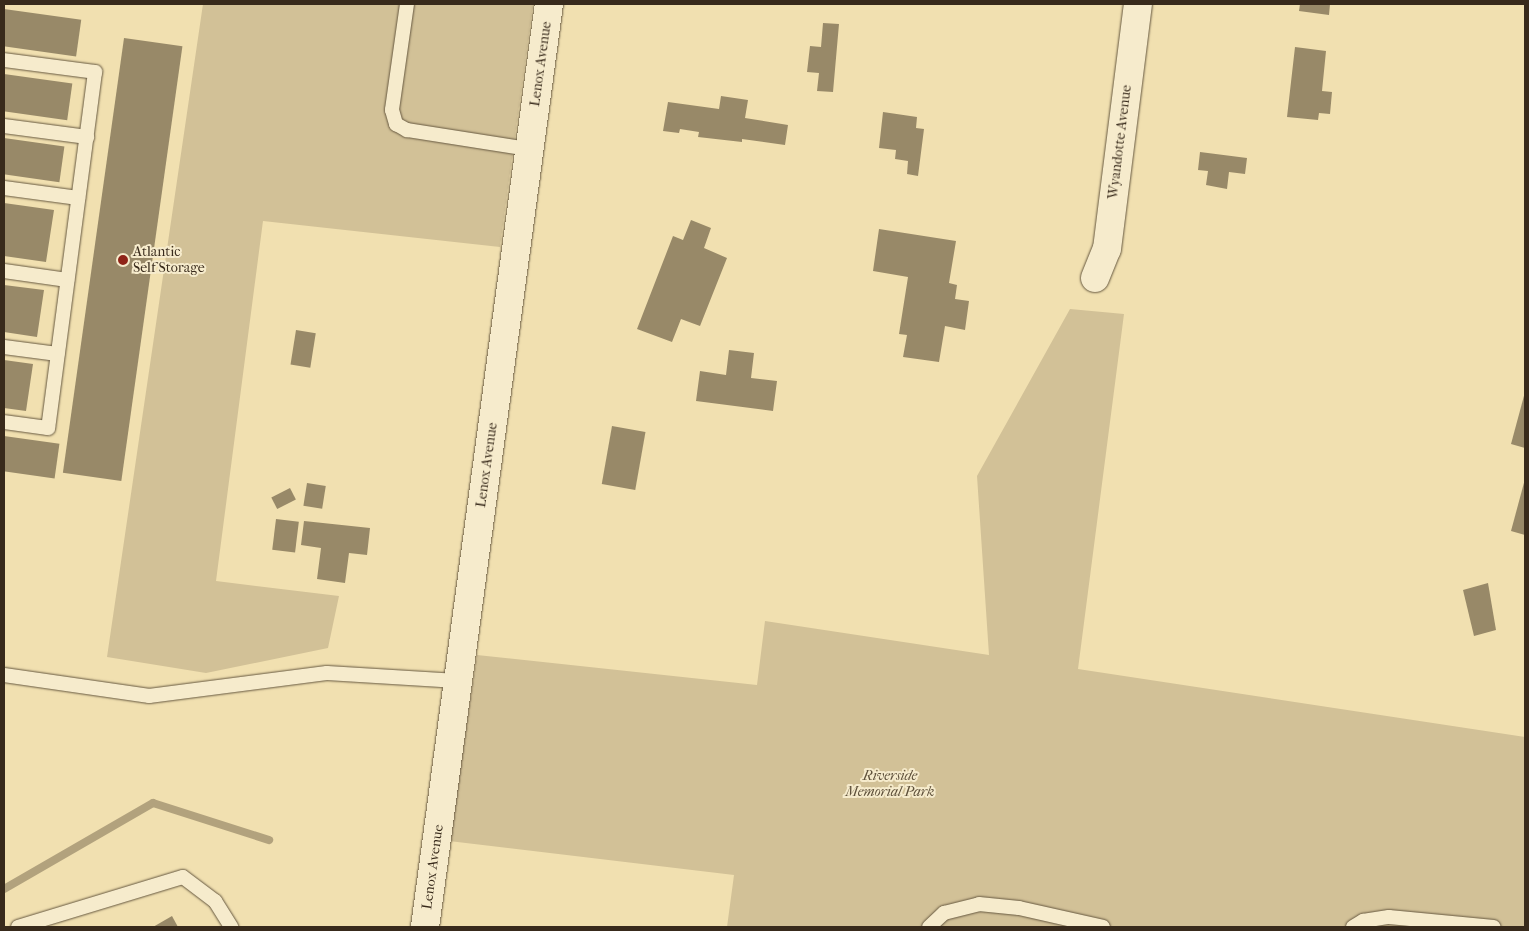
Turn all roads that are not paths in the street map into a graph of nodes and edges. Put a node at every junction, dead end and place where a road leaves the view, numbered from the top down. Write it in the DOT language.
graph roads {
  1 [pos="408,4"];
  2 [pos="549,4"];
  3 [pos="1138,4"];
  4 [pos="4,60"];
  5 [pos="4,126"];
  6 [pos="86,137"];
  7 [pos="529,149"];
  8 [pos="4,188"];
  9 [pos="78,198"];
  10 [pos="4,272"];
  11 [pos="1095,278"];
  12 [pos="67,280"];
  13 [pos="4,347"];
  14 [pos="58,354"];
  15 [pos="4,422"];
  16 [pos="4,675"];
  17 [pos="458,681"];
  18 [pos="18,927"];
  19 [pos="231,927"];
  20 [pos="425,927"];
  21 [pos="929,927"];
  22 [pos="1103,927"];
  23 [pos="1354,927"];
  24 [pos="1494,927"];
  1 -- 7 [label="lane"];
  2 -- 7 [label="street, Lenox Avenue"];
  3 -- 11 [label="street, Wyandotte Avenue"];
  4 -- 6 [label="lane"];
  5 -- 6 [label="lane"];
  6 -- 9 [label="lane"];
  7 -- 17 [label="street, Lenox Avenue"];
  8 -- 9 [label="lane"];
  9 -- 12 [label="lane"];
  10 -- 12 [label="lane"];
  12 -- 14 [label="lane"];
  13 -- 14 [label="lane"];
  14 -- 15 [label="lane"];
  16 -- 17 [label="lane"];
  17 -- 20 [label="street, Lenox Avenue"];
  18 -- 19 [label="lane"];
  21 -- 22 [label="lane"];
  23 -- 24 [label="lane"];
}
